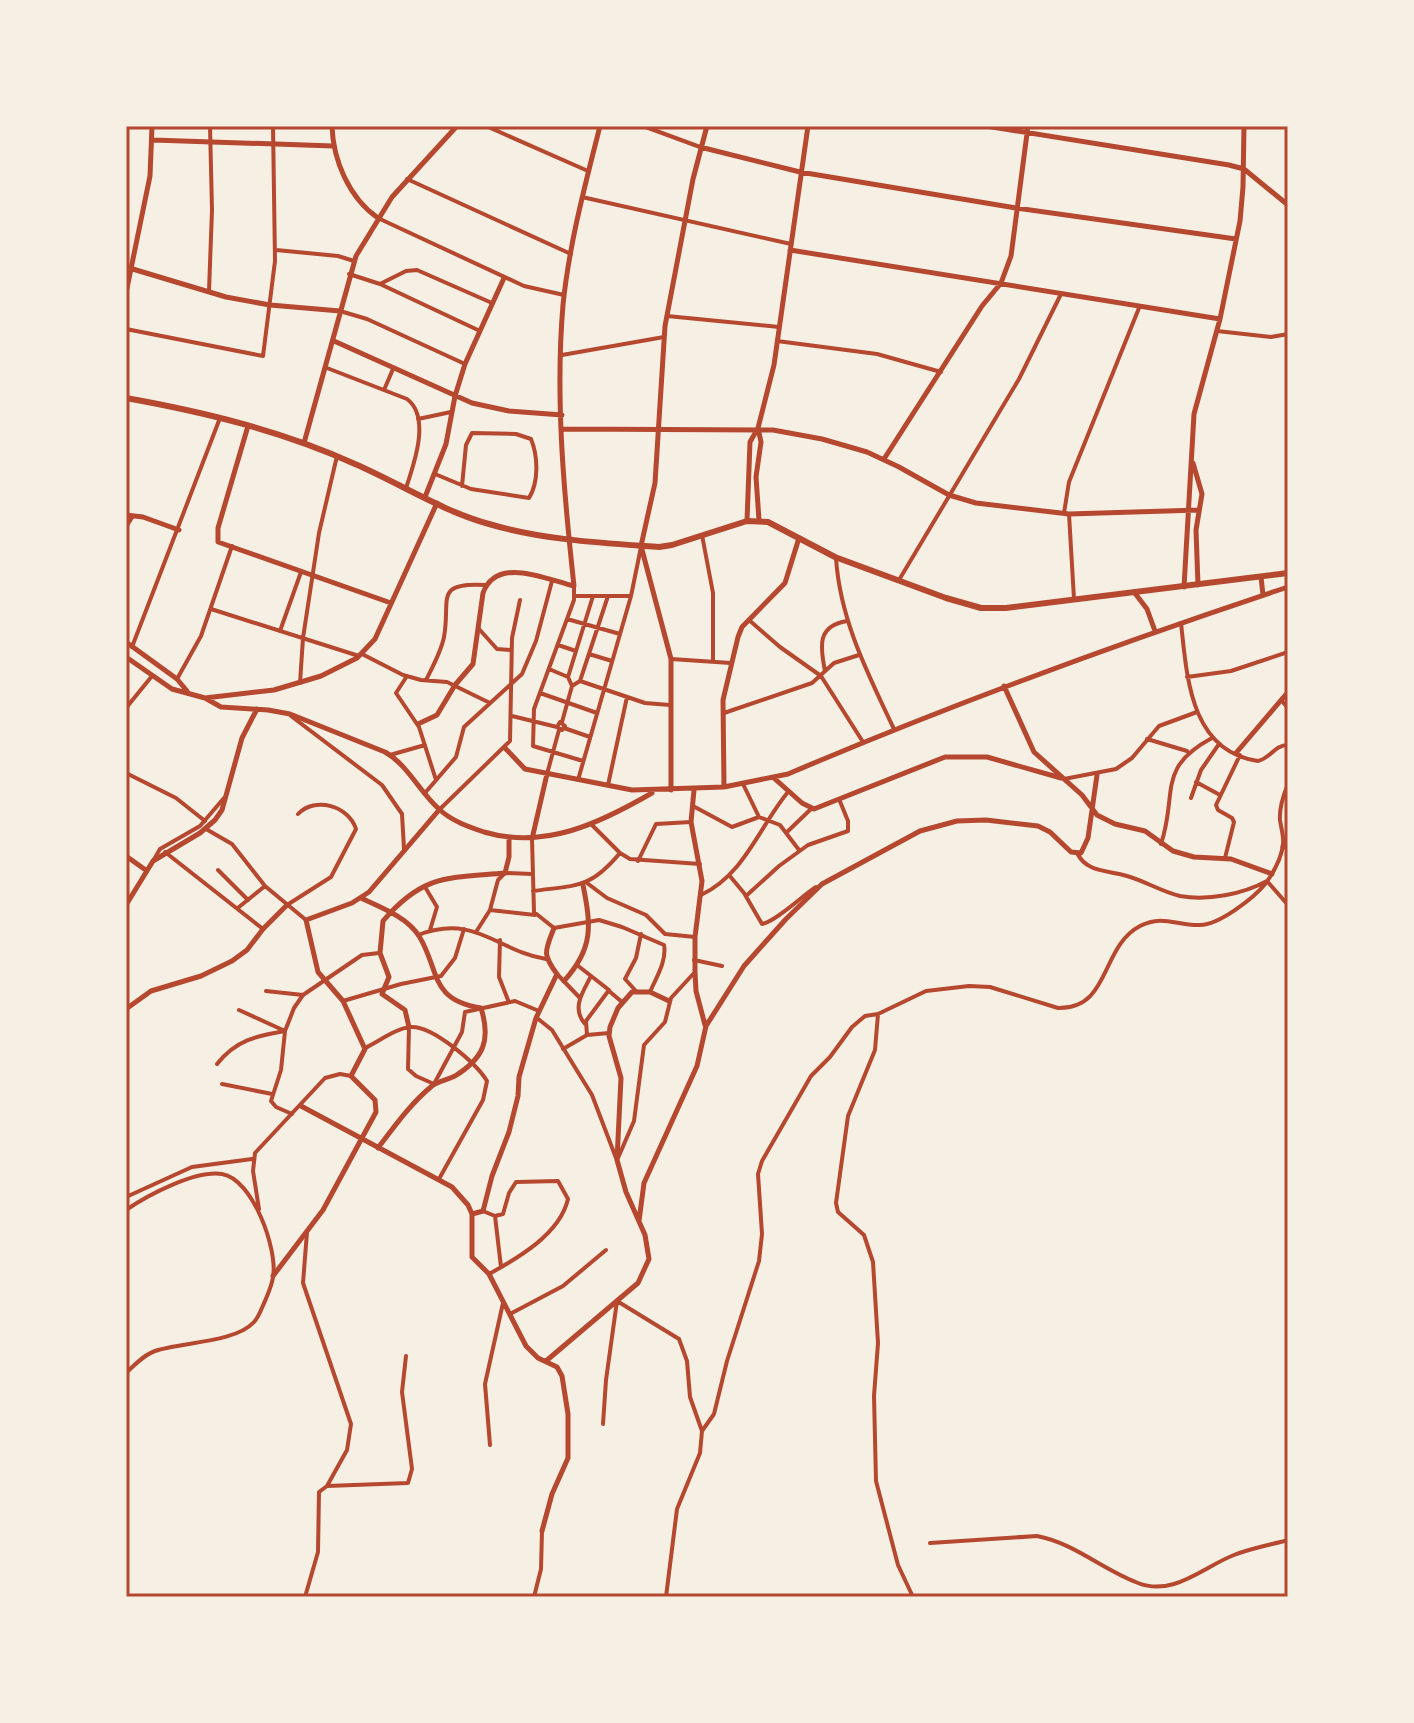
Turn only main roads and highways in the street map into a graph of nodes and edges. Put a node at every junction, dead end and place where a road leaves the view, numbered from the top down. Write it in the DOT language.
graph roads {
  1 [pos="126,398"];
  2 [pos="1288,573"];
  1 -- 2 [label="main road"];
}
